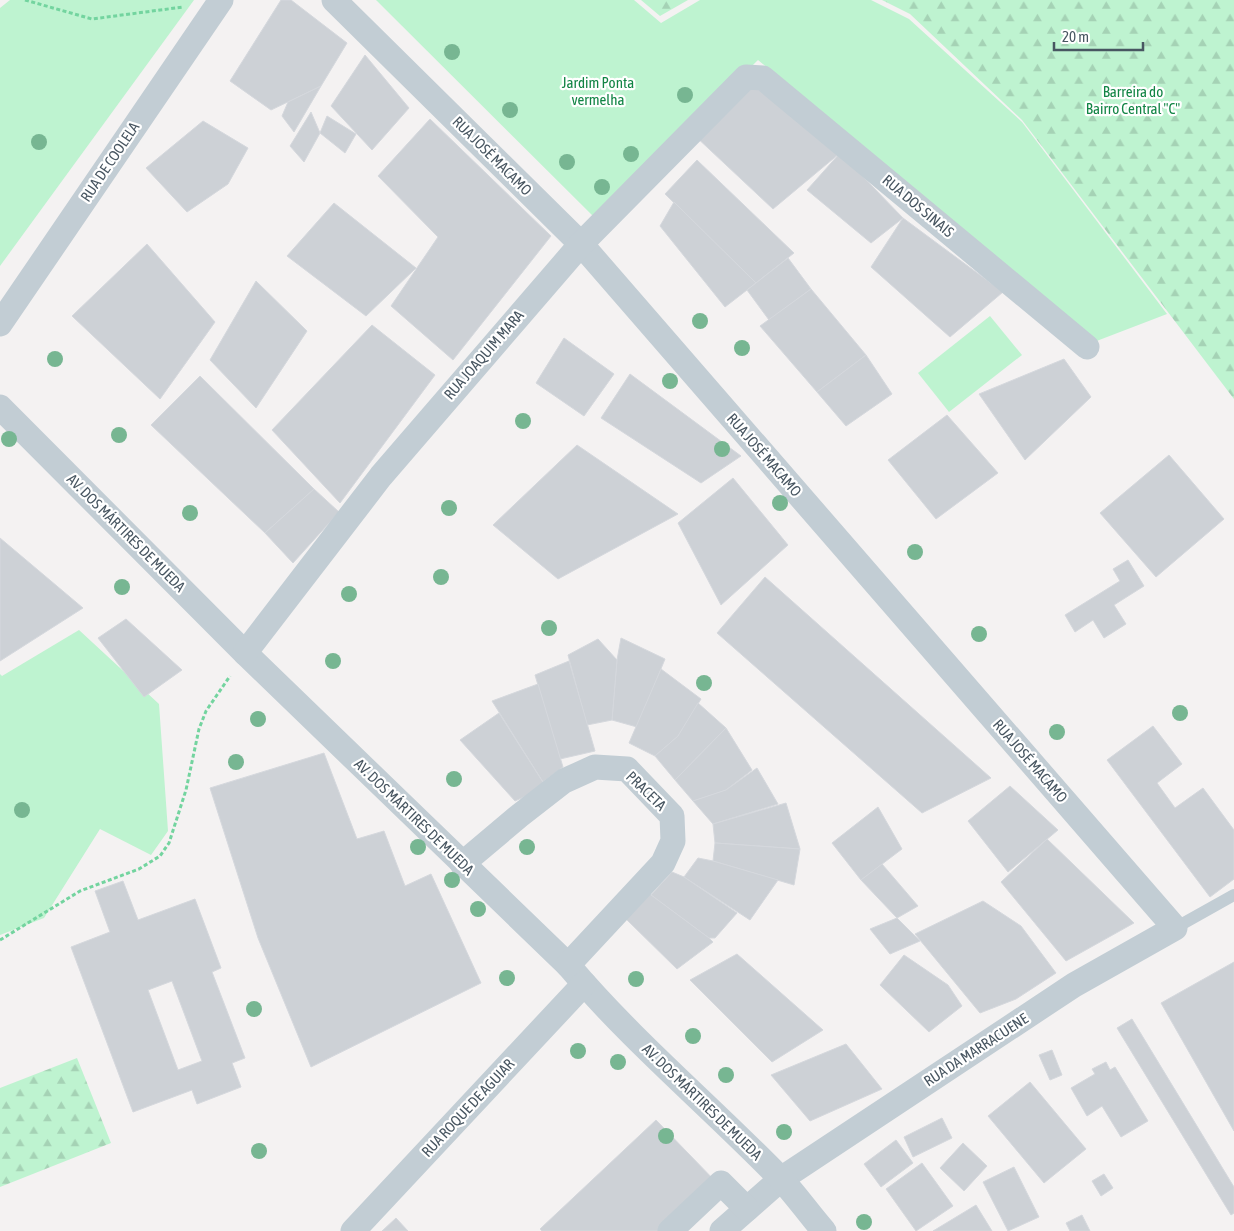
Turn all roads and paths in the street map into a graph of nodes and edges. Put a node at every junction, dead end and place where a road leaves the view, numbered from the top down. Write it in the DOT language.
graph roads {
  1 [pos="25,0"];
  2 [pos="221,0"];
  3 [pos="334,0"];
  4 [pos="746,77"];
  5 [pos="581,244"];
  6 [pos="0,324"];
  7 [pos="1087,347"];
  8 [pos="0,407"];
  9 [pos="245,653"];
  10 [pos="462,864"];
  11 [pos="1234,895"];
  12 [pos="1175,928"];
  13 [pos="0,940"];
  14 [pos="568,965"];
  15 [pos="584,984"];
  16 [pos="781,1179"];
  17 [pos="747,1209"];
  18 [pos="353,1231"];
  19 [pos="670,1231"];
  20 [pos="722,1231"];
  21 [pos="824,1231"];
  1 -- 2 [label="path"];
  2 -- 6 [label="street, RUA DE COOLELA"];
  3 -- 5 [label="street, RUA JOSÉ MACAMO"];
  4 -- 5 [label="street, RUA JOAQUIM MARA"];
  4 -- 7 [label="street, RUA DOS SINAIS"];
  5 -- 9 [label="street, RUA JOAQUIM MARA"];
  5 -- 12 [label="street, RUA JOSÉ MACAMO"];
  8 -- 9 [label="street, AV. DOS MÁRTIRES DE MUEDA"];
  9 -- 10 [label="street, AV. DOS MÁRTIRES DE MUEDA"];
  9 -- 13 [label="path"];
  10 -- 14 [label="street, AV. DOS MÁRTIRES DE MUEDA"];
  10 -- 14 [label="street, PRACETA"];
  11 -- 12 [label="lane"];
  12 -- 16 [label="street, RUA DA MARRACUENE"];
  14 -- 15 [label="street, AV. DOS MÁRTIRES DE MUEDA"];
  15 -- 16 [label="street, AV. DOS MÁRTIRES DE MUEDA"];
  15 -- 18 [label="street, RUA ROQUE DE AGUIAR"];
  16 -- 17 [label="street, RUA DA MARRACUENE"];
  16 -- 21 [label="street, AV. DOS MÁRTIRES DE MUEDA"];
  17 -- 19 [label="street"];
  17 -- 20 [label="street, RUA DA MARRACUENE"];
}
